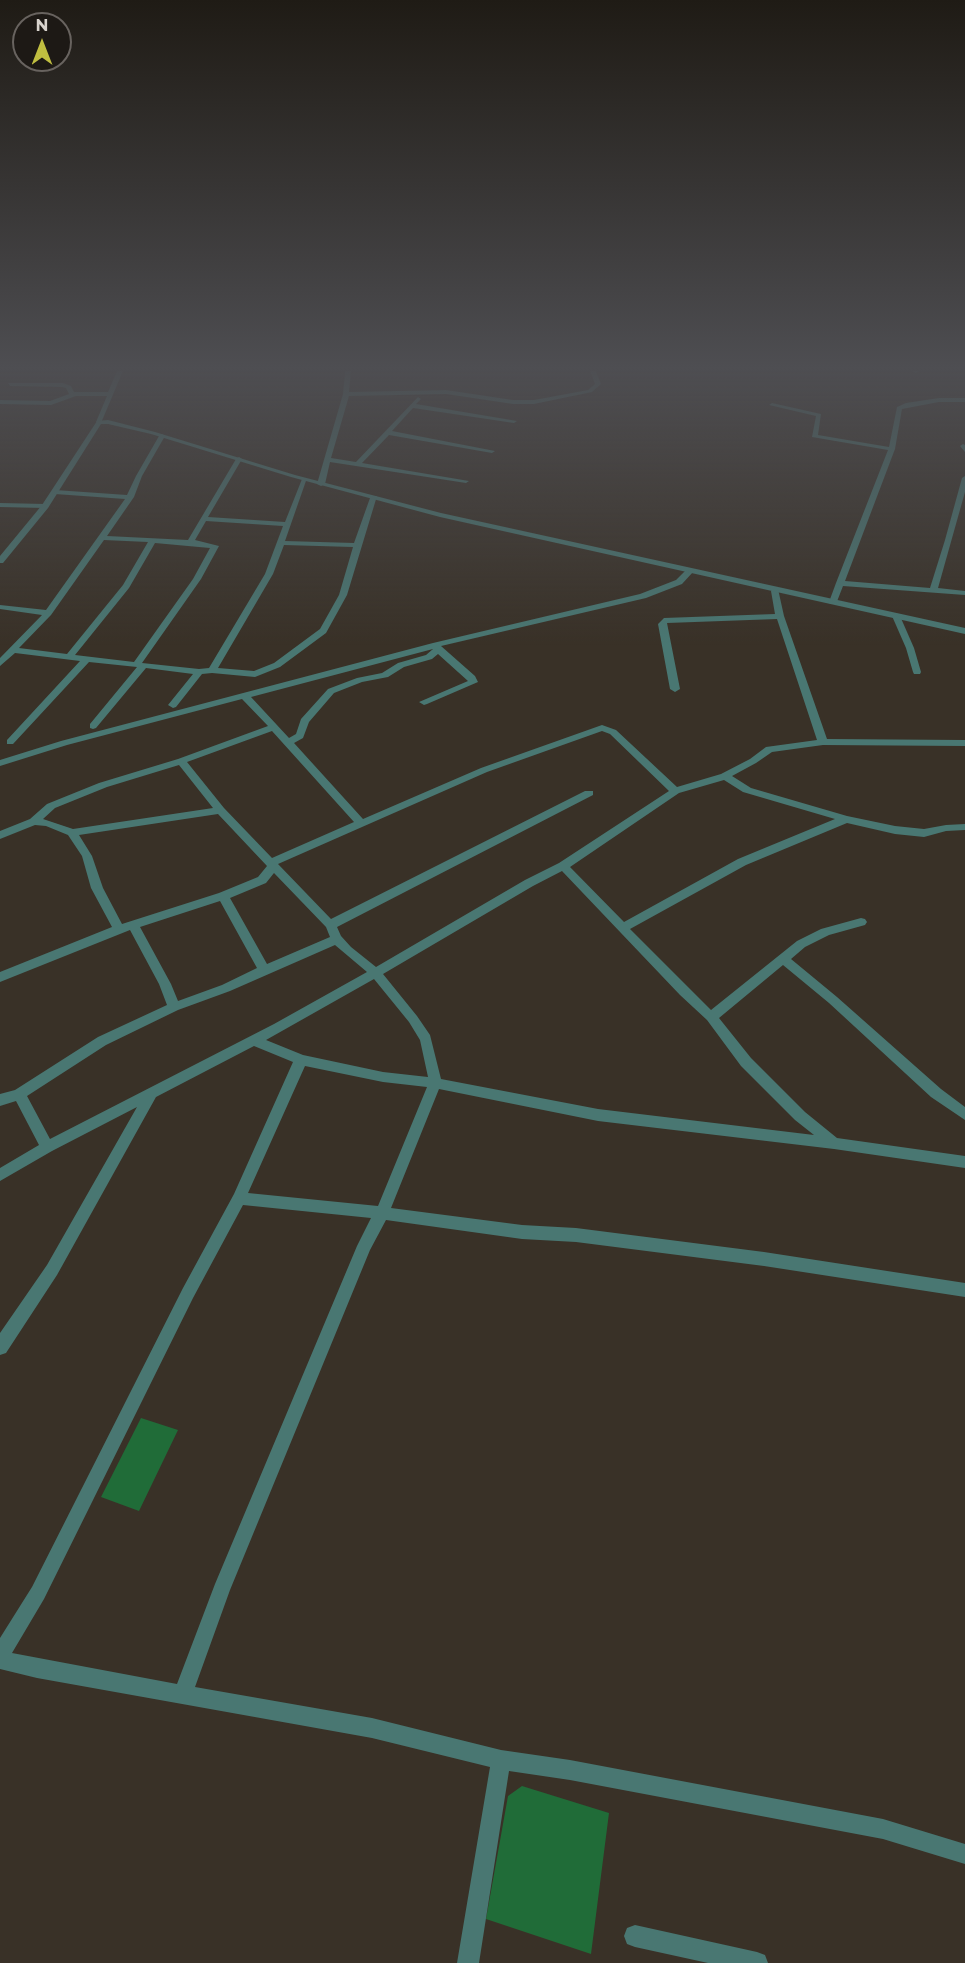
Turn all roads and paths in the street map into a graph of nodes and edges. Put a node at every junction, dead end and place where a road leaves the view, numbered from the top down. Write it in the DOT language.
graph roads {
  1 [pos="73,463"];
  2 [pos="147,463"];
  3 [pos="237,463"];
  4 [pos="251,463"];
  5 [pos="327,463"];
  6 [pos="348,463"];
  7 [pos="887,463"];
  8 [pos="358,464"];
  9 [pos="965,478"];
  10 [pos="305,479"];
  11 [pos="466,481"];
  12 [pos="321,484"];
  13 [pos="55,492"];
  14 [pos="130,497"];
  15 [pos="374,498"];
  16 [pos="0,505"];
  17 [pos="45,507"];
  18 [pos="205,519"];
  19 [pos="288,524"];
  20 [pos="102,538"];
  21 [pos="153,540"];
  22 [pos="190,542"];
  23 [pos="281,543"];
  24 [pos="357,545"];
  25 [pos="0,561"];
  26 [pos="689,572"];
  27 [pos="840,584"];
  28 [pos="933,590"];
  29 [pos="775,591"];
  30 [pos="965,593"];
  31 [pos="833,602"];
  32 [pos="0,607"];
  33 [pos="48,613"];
  34 [pos="780,616"];
  35 [pos="896,616"];
  36 [pos="965,631"];
  37 [pos="437,647"];
  38 [pos="13,650"];
  39 [pos="69,657"];
  40 [pos="87,658"];
  41 [pos="0,663"];
  42 [pos="140,664"];
  43 [pos="212,670"];
  44 [pos="199,672"];
  45 [pos="916,672"];
  46 [pos="675,689"];
  47 [pos="244,695"];
  48 [pos="424,702"];
  49 [pos="173,705"];
  50 [pos="93,726"];
  51 [pos="275,728"];
  52 [pos="10,742"];
  53 [pos="289,742"];
  54 [pos="823,742"];
  55 [pos="965,742"];
  56 [pos="181,761"];
  57 [pos="0,763"];
  58 [pos="725,776"];
  59 [pos="675,791"];
  60 [pos="588,793"];
  61 [pos="220,810"];
  62 [pos="846,819"];
  63 [pos="34,820"];
  64 [pos="361,823"];
  65 [pos="965,827"];
  66 [pos="72,833"];
  67 [pos="0,835"];
  68 [pos="271,865"];
  69 [pos="563,866"];
  70 [pos="223,896"];
  71 [pos="861,922"];
  72 [pos="133,924"];
  73 [pos="330,925"];
  74 [pos="623,928"];
  75 [pos="119,929"];
  76 [pos="337,939"];
  77 [pos="782,958"];
  78 [pos="264,970"];
  79 [pos="376,973"];
  80 [pos="0,977"];
  81 [pos="174,1007"];
  82 [pos="711,1017"];
  83 [pos="254,1040"];
  84 [pos="301,1060"];
  85 [pos="435,1083"];
  86 [pos="151,1093"];
  87 [pos="19,1094"];
  88 [pos="0,1100"];
  89 [pos="965,1114"];
  90 [pos="834,1143"];
  91 [pos="47,1147"];
  92 [pos="965,1162"];
  93 [pos="0,1175"];
  94 [pos="239,1198"];
  95 [pos="382,1213"];
  96 [pos="965,1290"];
  97 [pos="0,1347"];
  98 [pos="0,1655"];
  99 [pos="0,1660"];
  100 [pos="183,1694"];
  101 [pos="501,1760"];
  102 [pos="965,1854"];
  103 [pos="635,1936"];
  104 [pos="468,1963"];
  105 [pos="757,1963"];
  1 -- 13 [label="street"];
  2 -- 14 [label="street"];
  3 -- 18 [label="street"];
  4 -- 10 [label="street"];
  5 -- 12 [label="street"];
  6 -- 8 [label="street"];
  7 -- 27 [label="street"];
  8 -- 11 [label="street"];
  9 -- 28 [label="street"];
  10 -- 12 [label="street"];
  10 -- 19 [label="street"];
  12 -- 15 [label="street"];
  13 -- 14 [label="street"];
  13 -- 17 [label="street"];
  14 -- 20 [label="street"];
  15 -- 24 [label="street"];
  15 -- 26 [label="street"];
  16 -- 17 [label="street"];
  17 -- 25 [label="street"];
  18 -- 19 [label="street"];
  18 -- 22 [label="street"];
  19 -- 23 [label="street"];
  20 -- 21 [label="street"];
  20 -- 33 [label="street"];
  21 -- 22 [label="street"];
  21 -- 39 [label="street"];
  22 -- 42 [label="street"];
  23 -- 24 [label="street"];
  23 -- 43 [label="street"];
  24 -- 43 [label="street"];
  26 -- 29 [label="street"];
  26 -- 37 [label="street"];
  27 -- 28 [label="street"];
  27 -- 31 [label="street"];
  28 -- 30 [label="street"];
  29 -- 31 [label="street"];
  29 -- 34 [label="street"];
  31 -- 35 [label="street"];
  32 -- 33 [label="street"];
  33 -- 38 [label="street"];
  34 -- 46 [label="street"];
  34 -- 54 [label="street"];
  35 -- 36 [label="street"];
  35 -- 45 [label="street"];
  37 -- 47 [label="street"];
  37 -- 48 [label="street"];
  37 -- 53 [label="street"];
  38 -- 39 [label="street"];
  38 -- 41 [label="street"];
  39 -- 40 [label="street"];
  40 -- 42 [label="street"];
  40 -- 52 [label="street"];
  42 -- 44 [label="street"];
  42 -- 50 [label="street"];
  43 -- 44 [label="street"];
  44 -- 49 [label="street"];
  47 -- 51 [label="street"];
  47 -- 57 [label="street"];
  51 -- 53 [label="street"];
  51 -- 56 [label="street"];
  53 -- 64 [label="street"];
  54 -- 55 [label="street"];
  54 -- 58 [label="street"];
  56 -- 61 [label="street"];
  56 -- 63 [label="street"];
  58 -- 59 [label="street"];
  58 -- 62 [label="street"];
  59 -- 64 [label="street"];
  59 -- 69 [label="street"];
  60 -- 73 [label="street"];
  61 -- 66 [label="street"];
  61 -- 68 [label="street"];
  62 -- 65 [label="street"];
  62 -- 74 [label="street"];
  63 -- 66 [label="street"];
  63 -- 67 [label="street"];
  64 -- 68 [label="street"];
  66 -- 75 [label="street"];
  68 -- 70 [label="street"];
  68 -- 73 [label="street"];
  69 -- 74 [label="street"];
  69 -- 79 [label="street"];
  70 -- 72 [label="street"];
  70 -- 78 [label="street"];
  71 -- 77 [label="street"];
  72 -- 75 [label="street"];
  72 -- 81 [label="street"];
  73 -- 76 [label="street"];
  74 -- 82 [label="street"];
  75 -- 80 [label="street"];
  76 -- 78 [label="street"];
  76 -- 79 [label="street"];
  77 -- 82 [label="street"];
  77 -- 89 [label="street"];
  78 -- 81 [label="street"];
  79 -- 83 [label="street"];
  79 -- 85 [label="street"];
  81 -- 87 [label="street"];
  82 -- 90 [label="street"];
  83 -- 84 [label="street"];
  83 -- 86 [label="street"];
  84 -- 85 [label="street"];
  84 -- 94 [label="street"];
  85 -- 90 [label="street"];
  85 -- 95 [label="street"];
  86 -- 91 [label="street"];
  86 -- 97 [label="street"];
  87 -- 88 [label="street"];
  87 -- 91 [label="street"];
  90 -- 92 [label="street"];
  91 -- 93 [label="street"];
  94 -- 95 [label="street"];
  94 -- 98 [label="street"];
  95 -- 96 [label="street"];
  95 -- 100 [label="street"];
  99 -- 100 [label="street"];
  100 -- 101 [label="street"];
  101 -- 102 [label="street"];
  101 -- 104 [label="street"];
  103 -- 105 [label="street"];
}
